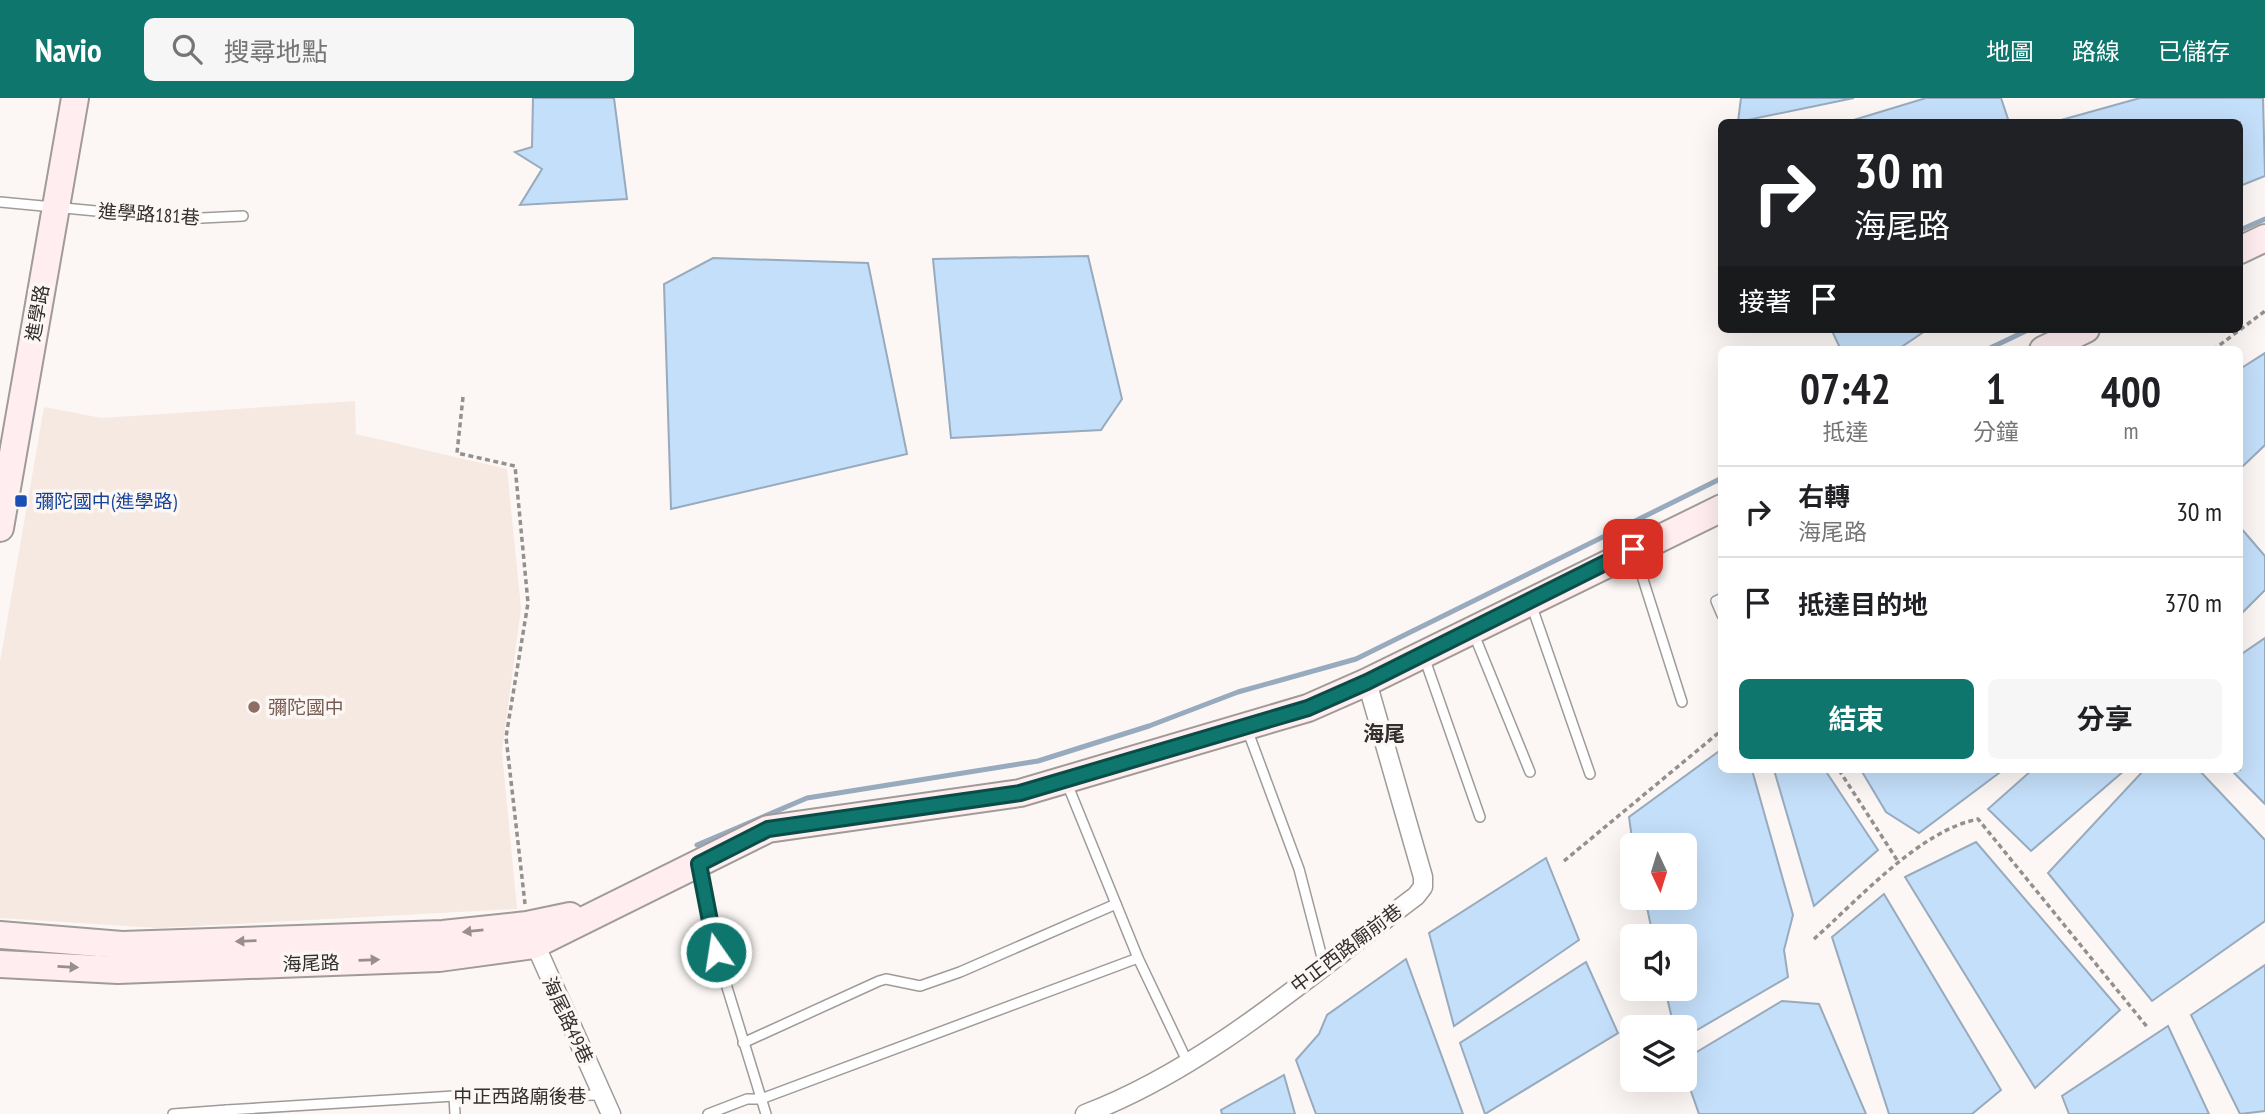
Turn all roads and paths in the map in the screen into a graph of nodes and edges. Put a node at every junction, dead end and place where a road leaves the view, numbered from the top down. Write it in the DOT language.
graph roads {
  1 [pos="75,98"];
  2 [pos="0,202"];
  3 [pos="55,208"];
  4 [pos="243,216"];
  5 [pos="2265,237"];
  6 [pos="2243,248"];
  7 [pos="2265,311"];
  8 [pos="2243,328"];
  9 [pos="2078,333"];
  10 [pos="2236,333"];
  11 [pos="2051,346"];
  12 [pos="2218,346"];
  13 [pos="463,397"];
  14 [pos="1718,510"];
  15 [pos="0,528"];
  16 [pos="1633,549"];
  17 [pos="1530,602"];
  18 [pos="1472,631"];
  19 [pos="1423,654"];
  20 [pos="1367,682"];
  21 [pos="1682,702"];
  22 [pos="1246,727"];
  23 [pos="1718,733"];
  24 [pos="1530,772"];
  25 [pos="1841,773"];
  26 [pos="1590,774"];
  27 [pos="1066,780"];
  28 [pos="1480,817"];
  29 [pos="1564,861"];
  30 [pos="1899,863"];
  31 [pos="699,864"];
  32 [pos="1116,904"];
  33 [pos="0,935"];
  34 [pos="530,935"];
  35 [pos="1814,939"];
  36 [pos="1138,958"];
  37 [pos="0,964"];
  38 [pos="1324,965"];
  39 [pos="2148,1028"];
  40 [pos="743,1043"];
  41 [pos="1189,1065"];
  42 [pos="602,1095"];
  43 [pos="454,1096"];
  44 [pos="761,1099"];
  45 [pos="320,1109"];
  46 [pos="228,1112"];
  47 [pos="173,1114"];
  48 [pos="455,1114"];
  49 [pos="611,1114"];
  50 [pos="708,1114"];
  51 [pos="766,1114"];
  52 [pos="1085,1114"];
  1 -- 3 [label="street, 進學路"];
  2 -- 3 [label="lane, 進學路181巷"];
  3 -- 4 [label="lane, 進學路181巷"];
  3 -- 15 [label="street, 進學路"];
  5 -- 6 [label="street"];
  7 -- 8 [label="path"];
  9 -- 11 [label="street"];
  10 -- 12 [label="path"];
  13 -- 34 [label="path"];
  14 -- 16 [label="street, 海尾路"];
  16 -- 17 [label="street, 海尾路"];
  16 -- 21 [label="lane"];
  17 -- 18 [label="street, 海尾路"];
  17 -- 26 [label="lane"];
  18 -- 19 [label="street, 海尾路"];
  18 -- 24 [label="lane"];
  19 -- 20 [label="street, 海尾路"];
  19 -- 28 [label="lane"];
  20 -- 22 [label="street, 海尾路"];
  20 -- 38 [label="street, 中正西路廟前巷"];
  22 -- 27 [label="street, 海尾路"];
  22 -- 38 [label="lane"];
  23 -- 29 [label="path"];
  25 -- 30 [label="path"];
  27 -- 31 [label="street, 海尾路"];
  27 -- 32 [label="lane"];
  30 -- 35 [label="path"];
  30 -- 39 [label="path"];
  31 -- 34 [label="street, 海尾路"];
  31 -- 40 [label="lane"];
  32 -- 36 [label="lane"];
  32 -- 40 [label="lane"];
  34 -- 33 [label="street, 海尾路, one-way"];
  37 -- 34 [label="street, 海尾路, one-way"];
  34 -- 42 [label="street, 海尾路49巷"];
  36 -- 41 [label="lane"];
  36 -- 44 [label="lane"];
  38 -- 41 [label="street, 中正西路廟前巷"];
  40 -- 44 [label="lane"];
  41 -- 52 [label="street, 中正西路廟前巷"];
  42 -- 43 [label="lane, 中正西路廟後巷"];
  42 -- 49 [label="street, 海尾路49巷"];
  43 -- 45 [label="lane, 中正西路廟後巷"];
  43 -- 48 [label="lane"];
  44 -- 50 [label="lane"];
  44 -- 51 [label="lane"];
  45 -- 46 [label="lane, 中正西路廟後巷"];
  46 -- 47 [label="lane, 中正西路廟後巷"];
}
